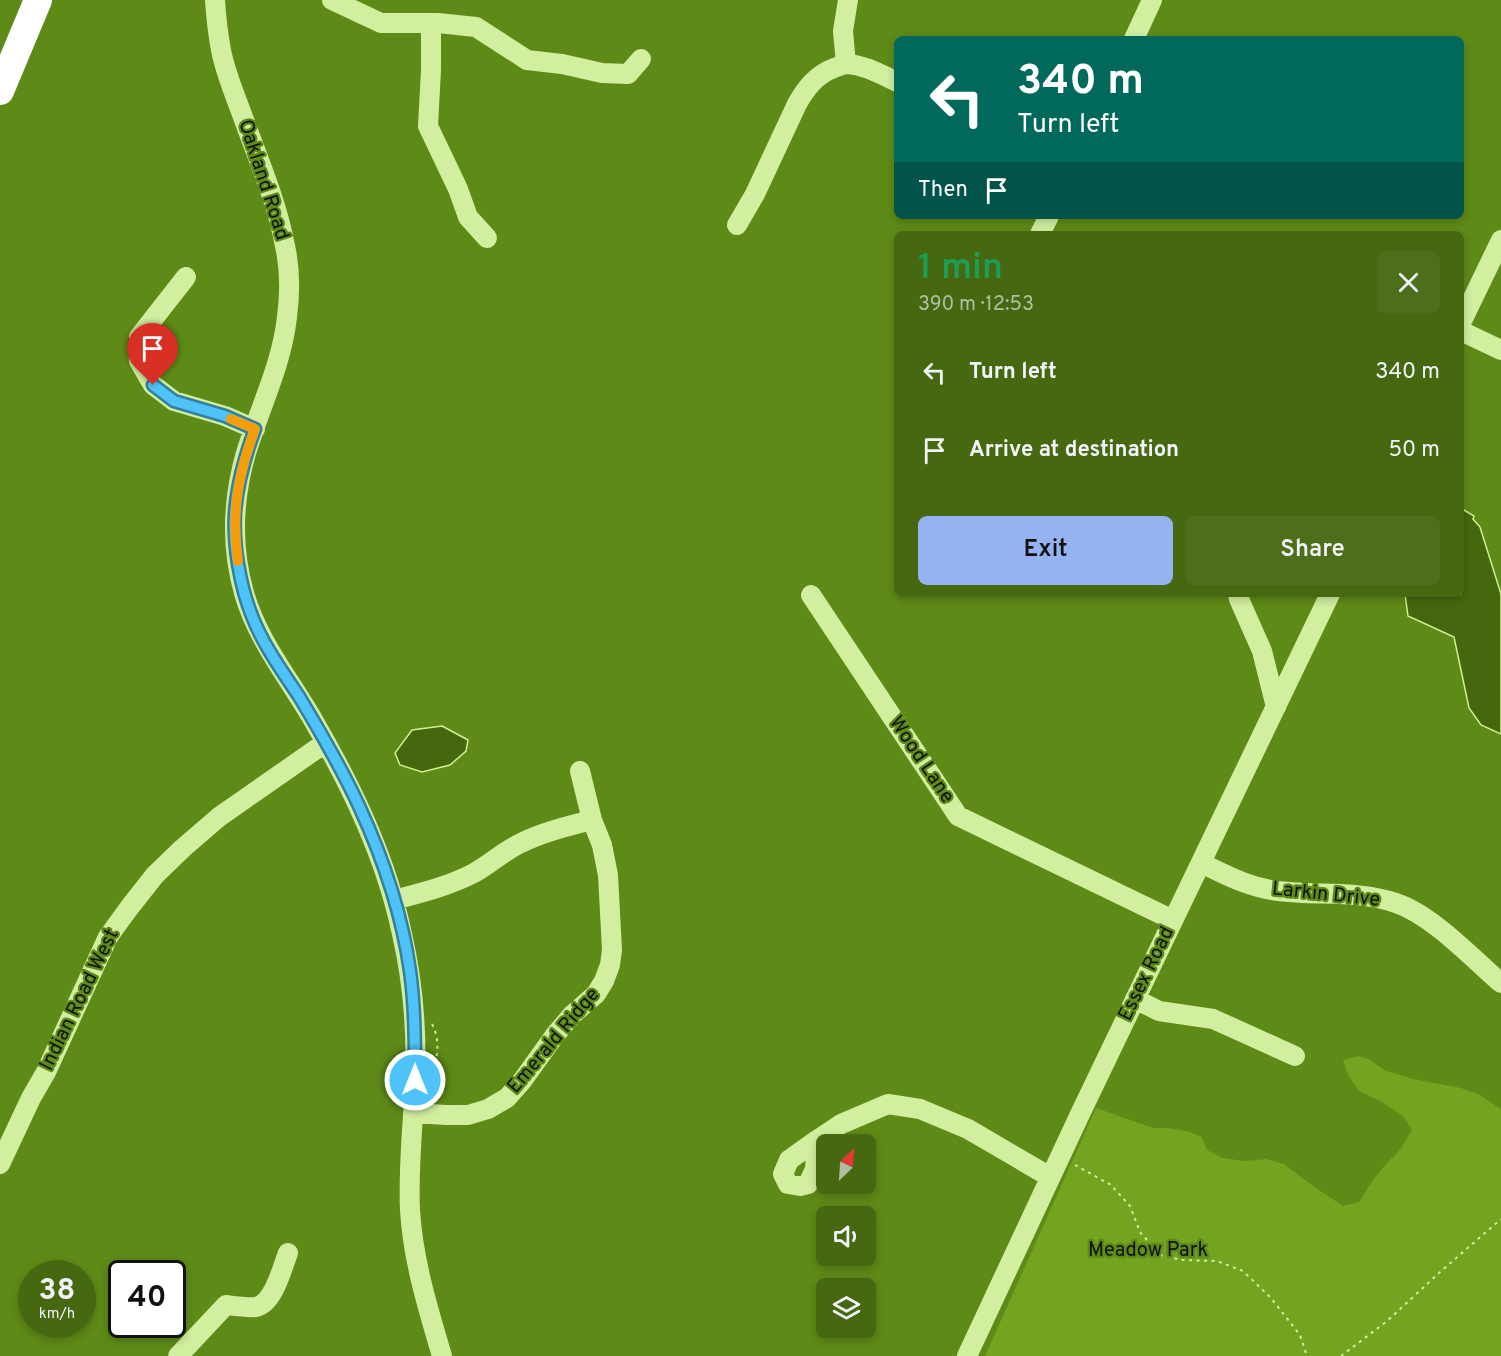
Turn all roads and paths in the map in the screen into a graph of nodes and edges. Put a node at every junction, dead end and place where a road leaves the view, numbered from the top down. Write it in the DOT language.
graph roads {
  1 [pos="38,0"];
  2 [pos="44,0"];
  3 [pos="215,0"];
  4 [pos="332,0"];
  5 [pos="848,0"];
  6 [pos="1152,0"];
  7 [pos="434,23"];
  8 [pos="1135,36"];
  9 [pos="16,53"];
  10 [pos="641,59"];
  11 [pos="846,64"];
  12 [pos="894,81"];
  13 [pos="0,91"];
  14 [pos="737,225"];
  15 [pos="487,238"];
  16 [pos="1501,240"];
  17 [pos="186,277"];
  18 [pos="1464,317"];
  19 [pos="1464,332"];
  20 [pos="1501,350"];
  21 [pos="255,429"];
  22 [pos="811,595"];
  23 [pos="1239,597"];
  24 [pos="1329,597"];
  25 [pos="1276,707"];
  26 [pos="325,743"];
  27 [pos="580,771"];
  28 [pos="592,820"];
  29 [pos="1201,863"];
  30 [pos="394,900"];
  31 [pos="1173,920"];
  32 [pos="1501,983"];
  33 [pos="1135,999"];
  34 [pos="430,1018"];
  35 [pos="1295,1056"];
  36 [pos="430,1079"];
  37 [pos="413,1113"];
  38 [pos="826,1134"];
  39 [pos="1059,1157"];
  40 [pos="0,1164"];
  41 [pos="1050,1177"];
  42 [pos="1501,1219"];
  43 [pos="288,1253"];
  44 [pos="178,1356"];
  45 [pos="442,1356"];
  46 [pos="967,1356"];
  47 [pos="1307,1356"];
  48 [pos="1341,1356"];
  1 -- 9 [label="highway"];
  2 -- 9 [label="highway"];
  3 -- 21 [label="street, Oakland Road"];
  4 -- 7 [label="street"];
  5 -- 11 [label="street"];
  6 -- 8 [label="street"];
  7 -- 10 [label="street"];
  7 -- 15 [label="street"];
  9 -- 13 [label="highway"];
  11 -- 12 [label="street"];
  11 -- 14 [label="street"];
  16 -- 18 [label="street"];
  17 -- 21 [label="street"];
  19 -- 20 [label="street"];
  21 -- 26 [label="street, Oakland Road"];
  22 -- 31 [label="street, Wood Lane"];
  23 -- 25 [label="street"];
  24 -- 25 [label="street, Essex Road"];
  25 -- 29 [label="street, Essex Road"];
  26 -- 30 [label="street, Oakland Road"];
  26 -- 40 [label="street, Indian Road West"];
  27 -- 28 [label="street, Emerald Ridge"];
  28 -- 30 [label="street"];
  28 -- 37 [label="street, Emerald Ridge"];
  29 -- 31 [label="street, Essex Road"];
  29 -- 32 [label="street, Larkin Drive"];
  30 -- 37 [label="street, Oakland Road"];
  31 -- 33 [label="street, Essex Road"];
  33 -- 35 [label="street"];
  33 -- 39 [label="street, Essex Road"];
  34 -- 36 [label="path"];
  37 -- 45 [label="street, Oakland Road"];
  38 -- 41 [label="street"];
  39 -- 41 [label="street, Essex Road"];
  39 -- 47 [label="path"];
  41 -- 46 [label="street, Essex Road"];
  42 -- 48 [label="path"];
  43 -- 44 [label="street"];
}
